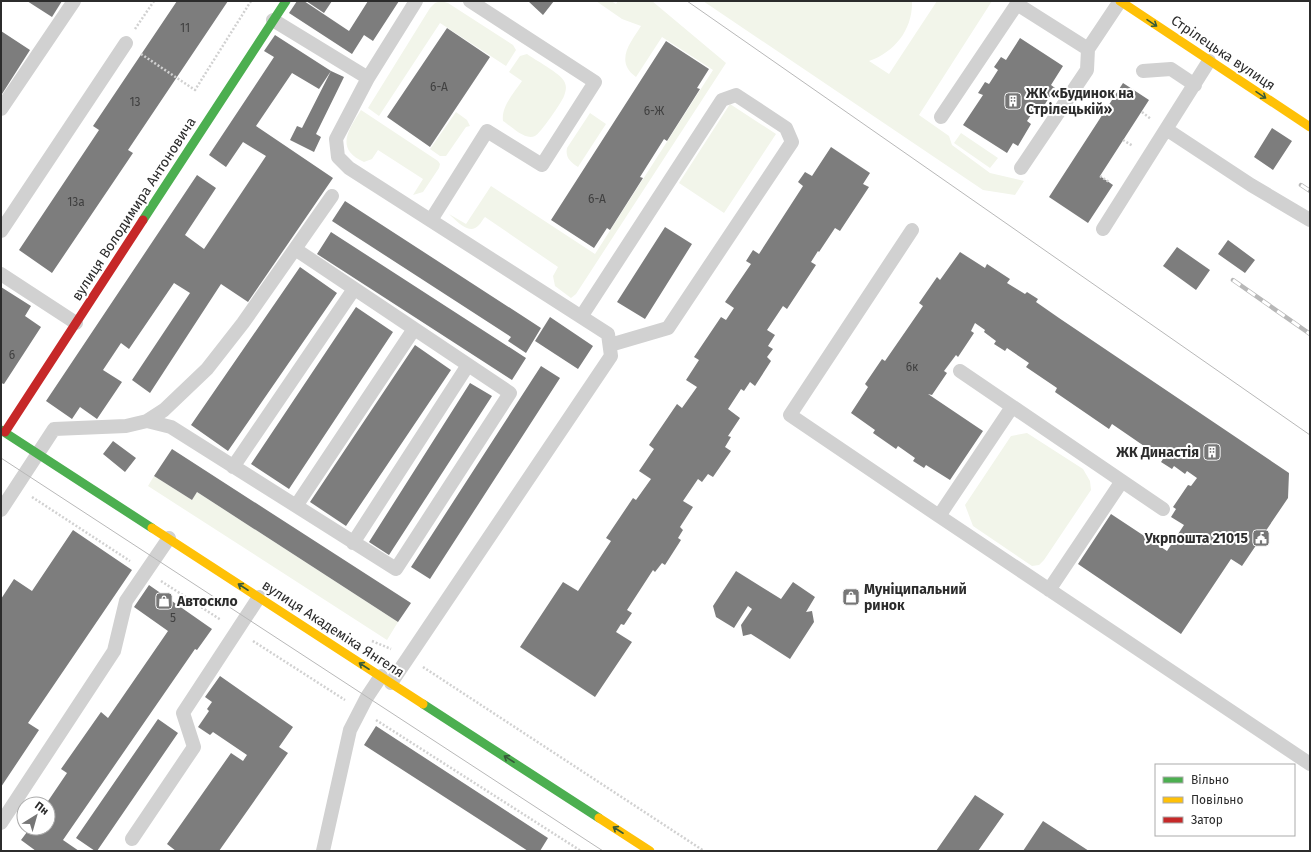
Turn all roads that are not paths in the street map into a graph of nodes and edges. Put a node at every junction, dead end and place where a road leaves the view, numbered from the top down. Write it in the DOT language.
graph roads {
  1 [pos="74,1"];
  2 [pos="286,1"];
  3 [pos="416,1"];
  4 [pos="470,1"];
  5 [pos="1120,1"];
  6 [pos="273,20"];
  7 [pos="126,43"];
  8 [pos="1088,50"];
  9 [pos="1210,61"];
  10 [pos="1143,71"];
  11 [pos="368,78"];
  12 [pos="1195,85"];
  13 [pos="1,109"];
  14 [pos="941,116"];
  15 [pos="1310,127"];
  16 [pos="1166,129"];
  17 [pos="1021,168"];
  18 [pos="332,196"];
  19 [pos="430,220"];
  20 [pos="1310,220"];
  21 [pos="1103,229"];
  22 [pos="912,230"];
  23 [pos="1,231"];
  24 [pos="295,249"];
  25 [pos="1,274"];
  26 [pos="354,289"];
  27 [pos="581,316"];
  28 [pos="76,323"];
  29 [pos="414,329"];
  30 [pos="610,345"];
  31 [pos="468,365"];
  32 [pos="960,371"];
  33 [pos="1012,407"];
  34 [pos="147,421"];
  35 [pos="3,431"];
  36 [pos="38,454"];
  37 [pos="233,467"];
  38 [pos="1122,481"];
  39 [pos="296,506"];
  40 [pos="1163,509"];
  41 [pos="1,510"];
  42 [pos="939,516"];
  43 [pos="169,538"];
  44 [pos="353,543"];
  45 [pos="1049,590"];
  46 [pos="259,597"];
  47 [pos="386,680"];
  48 [pos="1310,764"];
  49 [pos="1,823"];
  50 [pos="132,839"];
  51 [pos="323,851"];
  52 [pos="650,851"];
  1 -- 13 [label="lane"];
  2 -- 6 [label="main road, вулиця Володимира Антоновича"];
  3 -- 11 [label="lane"];
  4 -- 19 [label="lane"];
  5 -- 8 [label="lane"];
  5 -- 9 [label="main road, Стрілецька вулиця, one-way"];
  6 -- 11 [label="lane"];
  6 -- 28 [label="main road, вулиця Володимира Антоновича"];
  7 -- 23 [label="lane"];
  8 -- 14 [label="lane"];
  8 -- 17 [label="lane"];
  9 -- 12 [label="lane"];
  9 -- 15 [label="main road, Стрілецька вулиця, one-way"];
  10 -- 12 [label="lane"];
  11 -- 19 [label="lane"];
  12 -- 16 [label="lane"];
  16 -- 20 [label="lane"];
  16 -- 21 [label="lane"];
  18 -- 24 [label="lane"];
  19 -- 27 [label="lane"];
  22 -- 42 [label="lane"];
  24 -- 26 [label="lane"];
  24 -- 34 [label="lane"];
  25 -- 28 [label="lane"];
  26 -- 29 [label="lane"];
  26 -- 37 [label="lane"];
  27 -- 30 [label="lane"];
  27 -- 30 [label="lane"];
  28 -- 35 [label="main road, вулиця Володимира Антоновича"];
  29 -- 31 [label="lane"];
  29 -- 39 [label="lane"];
  30 -- 47 [label="lane"];
  31 -- 44 [label="lane"];
  31 -- 44 [label="lane"];
  32 -- 33 [label="lane"];
  33 -- 38 [label="lane"];
  33 -- 42 [label="lane"];
  34 -- 36 [label="lane"];
  34 -- 37 [label="lane"];
  35 -- 36 [label="main road, вулиця Академіка Янгеля"];
  36 -- 41 [label="lane"];
  36 -- 43 [label="main road, вулиця Академіка Янгеля"];
  37 -- 39 [label="lane"];
  38 -- 40 [label="lane"];
  38 -- 45 [label="lane"];
  39 -- 44 [label="lane"];
  42 -- 45 [label="lane"];
  46 -- 43 [label="main road, вулиця Академіка Янгеля, one-way"];
  43 -- 49 [label="lane"];
  45 -- 48 [label="lane"];
  47 -- 46 [label="main road, вулиця Академіка Янгеля, one-way"];
  46 -- 50 [label="lane"];
  47 -- 51 [label="lane"];
  52 -- 47 [label="main road, вулиця Академіка Янгеля, one-way"];
}
